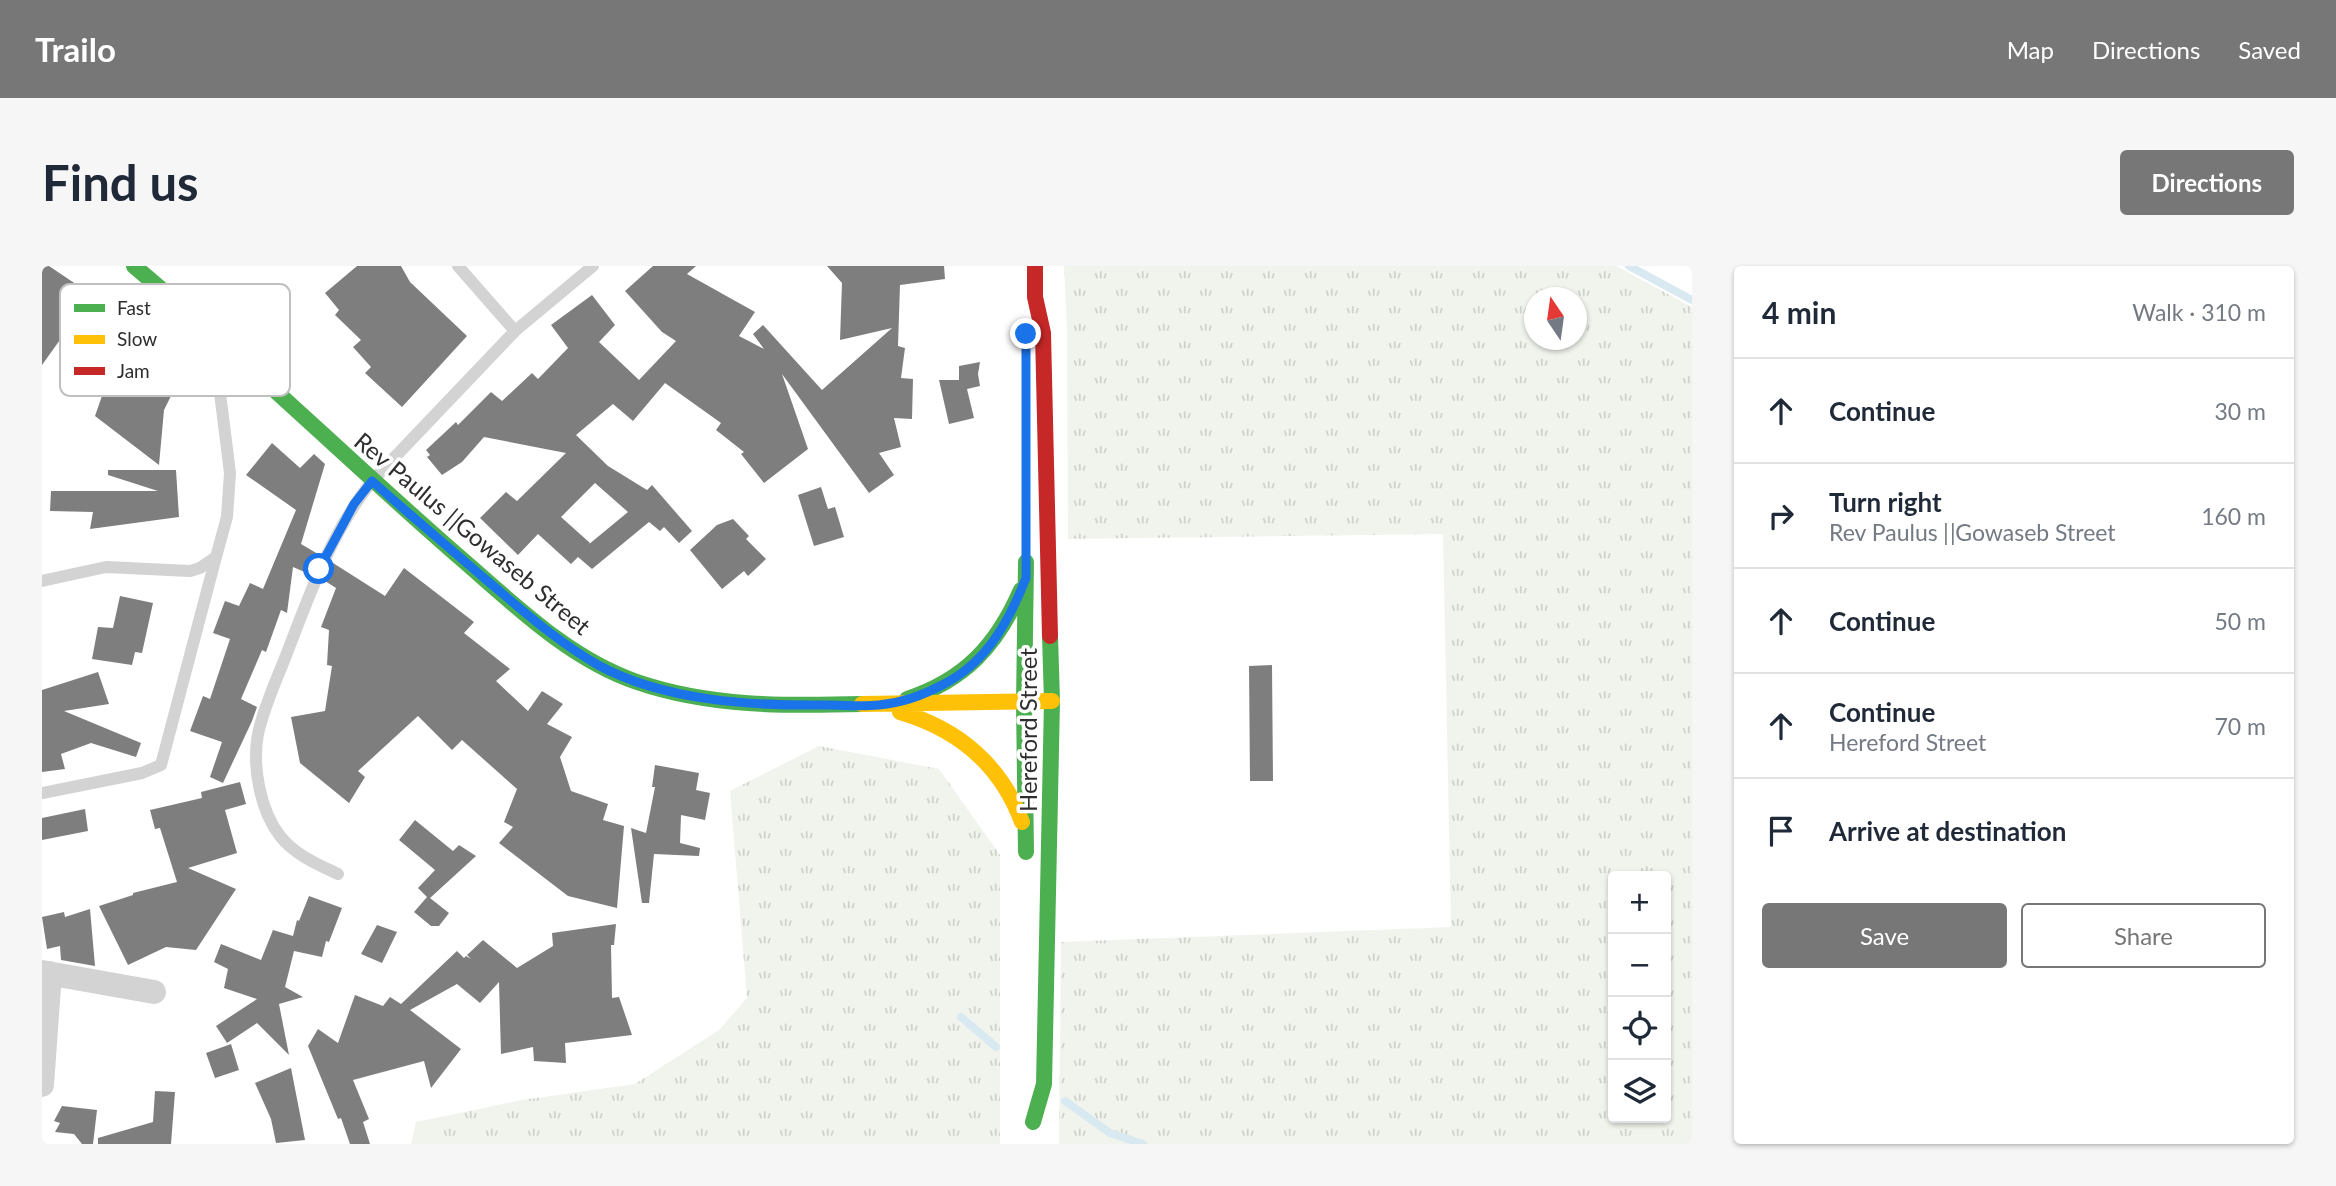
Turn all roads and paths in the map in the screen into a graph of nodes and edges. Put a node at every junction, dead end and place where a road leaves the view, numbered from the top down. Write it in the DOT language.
graph roads {
  1 [pos="134,266"];
  2 [pos="458,266"];
  3 [pos="593,266"];
  4 [pos="1035,266"];
  5 [pos="156,284"];
  6 [pos="1035,297"];
  7 [pos="514,331"];
  8 [pos="1026,334"];
  9 [pos="220,396"];
  10 [pos="281,396"];
  11 [pos="372,481"];
  12 [pos="1026,551"];
  13 [pos="216,557"];
  14 [pos="1026,578"];
  15 [pos="42,581"];
  16 [pos="1052,701"];
  17 [pos="1024,703"];
  18 [pos="874,705"];
  19 [pos="42,793"];
  20 [pos="1026,839"];
  21 [pos="1026,867"];
  22 [pos="338,874"];
  23 [pos="46,973"];
  24 [pos="154,992"];
  25 [pos="42,1085"];
  26 [pos="1027,1098"];
  1 -- 5 [label="main road, Rev Paulus ǁGowaseb Street"];
  2 -- 7 [label="lane"];
  3 -- 7 [label="lane"];
  4 -- 6 [label="main road, Hereford Street"];
  6 -- 8 [label="main road, Hereford Street"];
  6 -- 16 [label="main road, Hereford Street"];
  7 -- 11 [label="lane"];
  9 -- 13 [label="lane"];
  10 -- 11 [label="main road, Rev Paulus ǁGowaseb Street"];
  11 -- 18 [label="main road, Rev Paulus ǁGowaseb Street"];
  11 -- 22 [label="lane"];
  12 -- 14 [label="main road, Hereford Street"];
  13 -- 15 [label="lane"];
  13 -- 19 [label="lane"];
  14 -- 17 [label="main road, Hereford Street"];
  14 -- 18 [label="main road"];
  16 -- 17 [label="main road, Rev Paulus ǁGowaseb Street"];
  16 -- 26 [label="main road, Hereford Street"];
  17 -- 18 [label="main road, Rev Paulus ǁGowaseb Street"];
  17 -- 20 [label="main road, Hereford Street"];
  18 -- 20 [label="main road"];
  20 -- 21 [label="main road, Hereford Street"];
  23 -- 24 [label="street"];
  23 -- 25 [label="street"];
}
